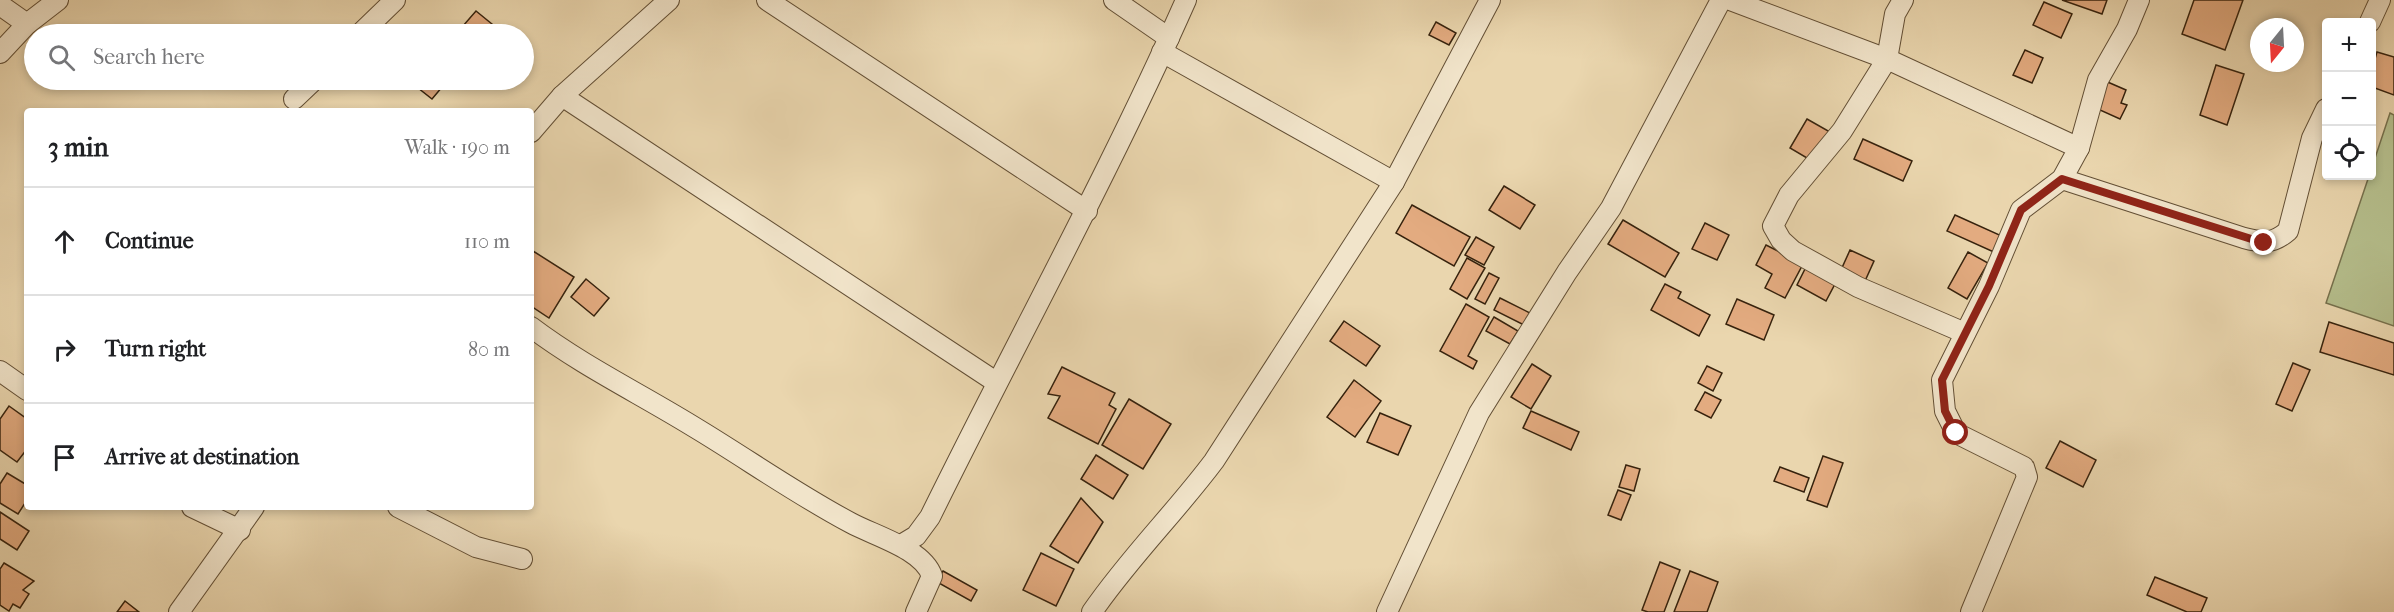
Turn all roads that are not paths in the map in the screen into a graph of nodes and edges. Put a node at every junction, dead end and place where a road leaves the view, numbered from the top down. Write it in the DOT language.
graph roads {
  1 [pos="58,0"];
  2 [pos="394,0"];
  3 [pos="669,0"];
  4 [pos="767,0"];
  5 [pos="1114,0"];
  6 [pos="1186,0"];
  7 [pos="1490,0"];
  8 [pos="1721,0"];
  9 [pos="1730,0"];
  10 [pos="1903,0"];
  11 [pos="2139,0"];
  12 [pos="2380,0"];
  13 [pos="0,5"];
  14 [pos="2372,18"];
  15 [pos="27,24"];
  16 [pos="370,24"];
  17 [pos="24,27"];
  18 [pos="1165,45"];
  19 [pos="0,53"];
  20 [pos="1887,59"];
  21 [pos="303,90"];
  22 [pos="562,96"];
  23 [pos="294,99"];
  24 [pos="2322,117"];
  25 [pos="534,129"];
  26 [pos="2079,148"];
  27 [pos="2062,179"];
  28 [pos="1394,182"];
  29 [pos="1087,211"];
  30 [pos="534,329"];
  31 [pos="1965,333"];
  32 [pos="0,371"];
  33 [pos="996,382"];
  34 [pos="24,388"];
  35 [pos="198,510"];
  36 [pos="252,510"];
  37 [pos="404,510"];
  38 [pos="240,530"];
  39 [pos="901,545"];
  40 [pos="522,559"];
  41 [pos="179,612"];
  42 [pos="916,612"];
  43 [pos="1092,612"];
  44 [pos="1387,612"];
  45 [pos="1971,612"];
  1 -- 15 [label="street"];
  2 -- 16 [label="street"];
  3 -- 22 [label="street"];
  4 -- 29 [label="street"];
  5 -- 18 [label="street"];
  6 -- 18 [label="street"];
  7 -- 28 [label="street"];
  8 -- 44 [label="street"];
  9 -- 20 [label="street"];
  10 -- 20 [label="street"];
  11 -- 26 [label="street"];
  12 -- 14 [label="street"];
  13 -- 15 [label="street"];
  17 -- 19 [label="street"];
  18 -- 28 [label="street"];
  18 -- 29 [label="street"];
  20 -- 26 [label="street"];
  20 -- 31 [label="street"];
  21 -- 23 [label="street"];
  22 -- 25 [label="street"];
  22 -- 33 [label="street"];
  24 -- 27 [label="street"];
  26 -- 27 [label="street"];
  27 -- 31 [label="street"];
  28 -- 43 [label="street"];
  29 -- 33 [label="street"];
  30 -- 39 [label="street"];
  31 -- 45 [label="street"];
  32 -- 34 [label="street"];
  33 -- 39 [label="street"];
  35 -- 38 [label="street"];
  36 -- 38 [label="street"];
  37 -- 40 [label="street"];
  38 -- 41 [label="street"];
  39 -- 42 [label="street"];
}
